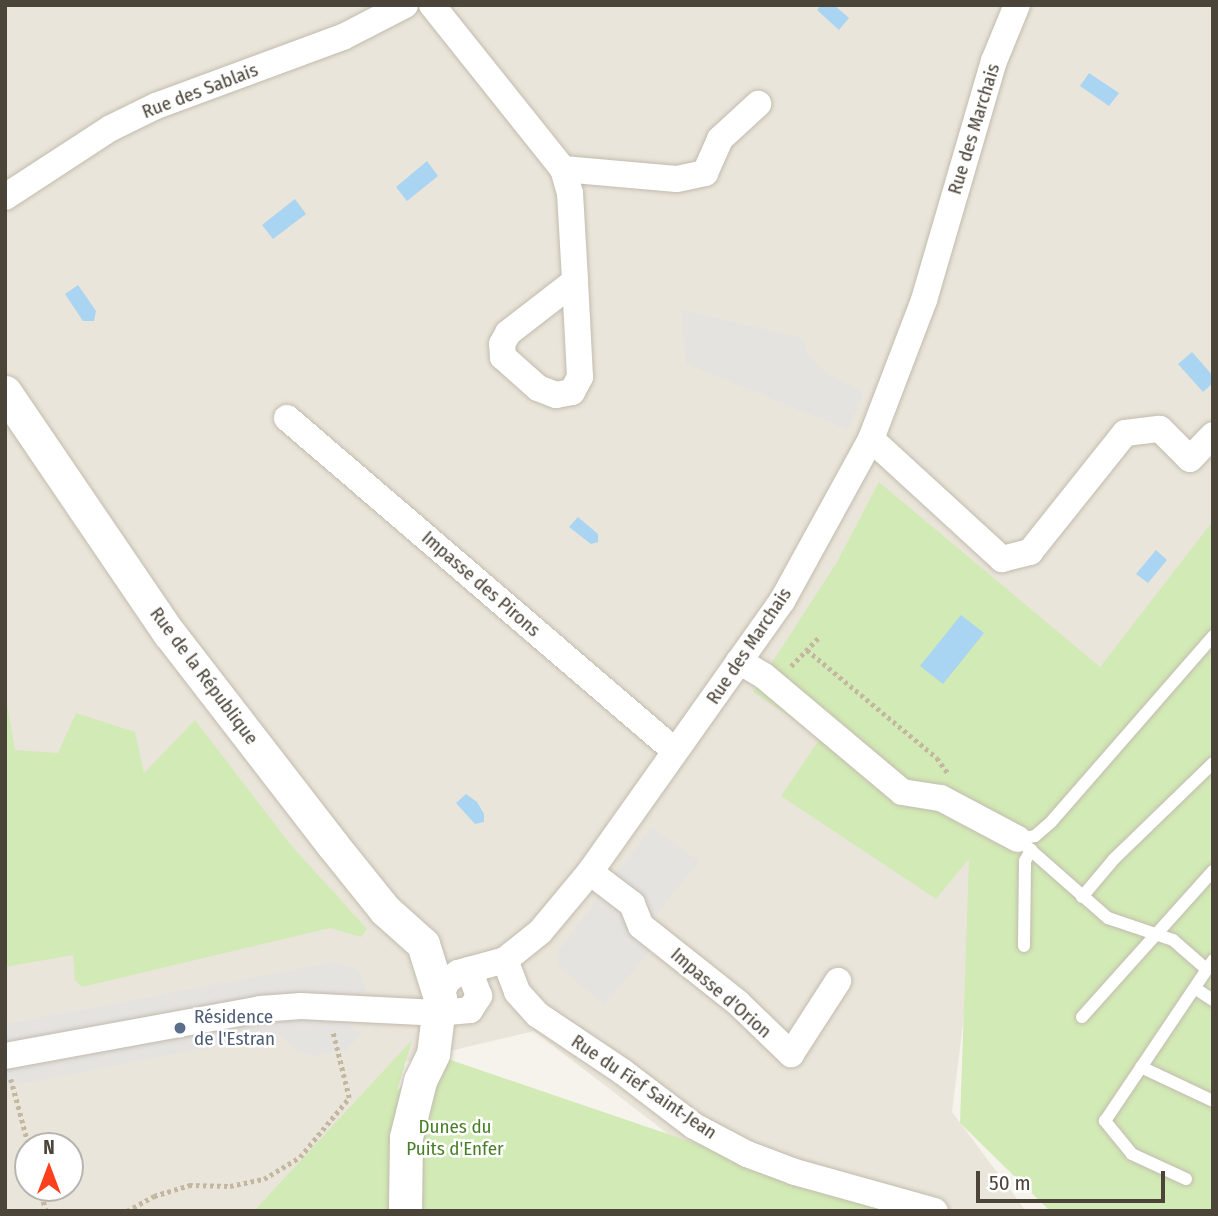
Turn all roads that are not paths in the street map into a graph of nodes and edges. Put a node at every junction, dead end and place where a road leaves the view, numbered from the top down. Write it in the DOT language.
graph roads {
  1 [pos="405,5"];
  2 [pos="432,5"];
  3 [pos="1017,5"];
  4 [pos="758,103"];
  5 [pos="563,169"];
  6 [pos="5,197"];
  7 [pos="575,281"];
  8 [pos="5,392"];
  9 [pos="287,418"];
  10 [pos="1213,435"];
  11 [pos="871,439"];
  12 [pos="1213,636"];
  13 [pos="740,661"];
  14 [pos="675,751"];
  15 [pos="1213,763"];
  16 [pos="1025,845"];
  17 [pos="1213,871"];
  18 [pos="590,872"];
  19 [pos="1082,897"];
  20 [pos="1155,932"];
  21 [pos="423,944"];
  22 [pos="1024,946"];
  23 [pos="505,960"];
  24 [pos="1209,964"];
  25 [pos="469,970"];
  26 [pos="838,981"];
  27 [pos="1196,989"];
  28 [pos="1213,999"];
  29 [pos="439,1005"];
  30 [pos="1082,1017"];
  31 [pos="7,1063"];
  32 [pos="1141,1066"];
  33 [pos="1213,1101"];
  34 [pos="1186,1179"];
  35 [pos="405,1211"];
  36 [pos="935,1211"];
  1 -- 6 [label="street, Rue des Sablais"];
  2 -- 5 [label="street"];
  3 -- 11 [label="street, Rue des Marchais"];
  4 -- 5 [label="street"];
  5 -- 7 [label="street"];
  8 -- 21 [label="street, Rue de la République"];
  9 -- 14 [label="street, Impasse des Pirons"];
  10 -- 11 [label="street"];
  11 -- 13 [label="street, Rue des Marchais"];
  12 -- 16 [label="lane"];
  13 -- 14 [label="street, Rue des Marchais"];
  13 -- 16 [label="street"];
  14 -- 18 [label="street, Rue des Marchais"];
  15 -- 19 [label="lane"];
  16 -- 19 [label="lane"];
  16 -- 22 [label="lane"];
  17 -- 20 [label="lane"];
  18 -- 23 [label="street, Rue des Marchais"];
  18 -- 26 [label="street, Impasse d'Orion"];
  19 -- 20 [label="lane"];
  20 -- 24 [label="lane"];
  20 -- 30 [label="lane"];
  21 -- 25 [label="street, Rue de la République"];
  21 -- 29 [label="street"];
  23 -- 25 [label="street, Rue des Marchais"];
  23 -- 36 [label="street, Rue du Fief Saint-Jean"];
  24 -- 27 [label="lane"];
  25 -- 29 [label="street"];
  27 -- 28 [label="lane"];
  27 -- 32 [label="lane"];
  29 -- 31 [label="street"];
  29 -- 35 [label="street"];
  32 -- 33 [label="lane"];
  32 -- 34 [label="lane"];
}
